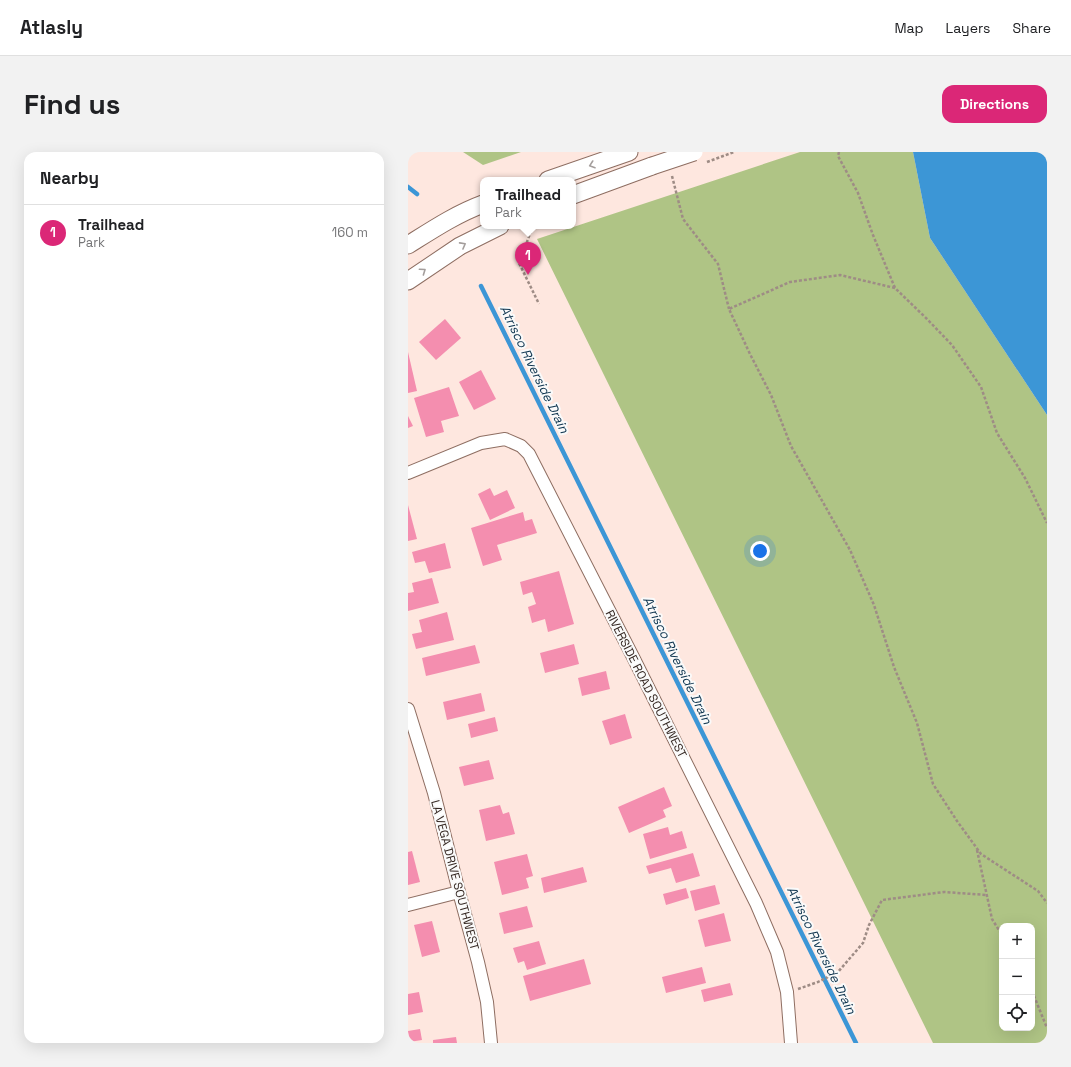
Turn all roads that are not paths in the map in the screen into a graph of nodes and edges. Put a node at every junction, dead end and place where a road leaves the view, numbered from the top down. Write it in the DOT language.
graph roads {
  1 [pos="629,152"];
  2 [pos="694,152"];
  3 [pos="557,177"];
  4 [pos="576,194"];
  5 [pos="480,205"];
  6 [pos="494,229"];
  7 [pos="408,246"];
  8 [pos="408,281"];
  9 [pos="408,473"];
  10 [pos="408,709"];
  11 [pos="458,892"];
  12 [pos="408,905"];
  13 [pos="490,1043"];
  14 [pos="791,1043"];
  1 -- 3 [label="main road, one-way"];
  2 -- 4 [label="main road, bridge"];
  5 -- 7 [label="main road"];
  8 -- 6 [label="main road, one-way"];
  9 -- 14 [label="street, RIVERSIDE ROAD SOUTHWEST"];
  10 -- 11 [label="street, LA VEGA DRIVE SOUTHWEST"];
  11 -- 12 [label="street"];
  11 -- 13 [label="street, LA VEGA DRIVE SOUTHWEST"];
}
